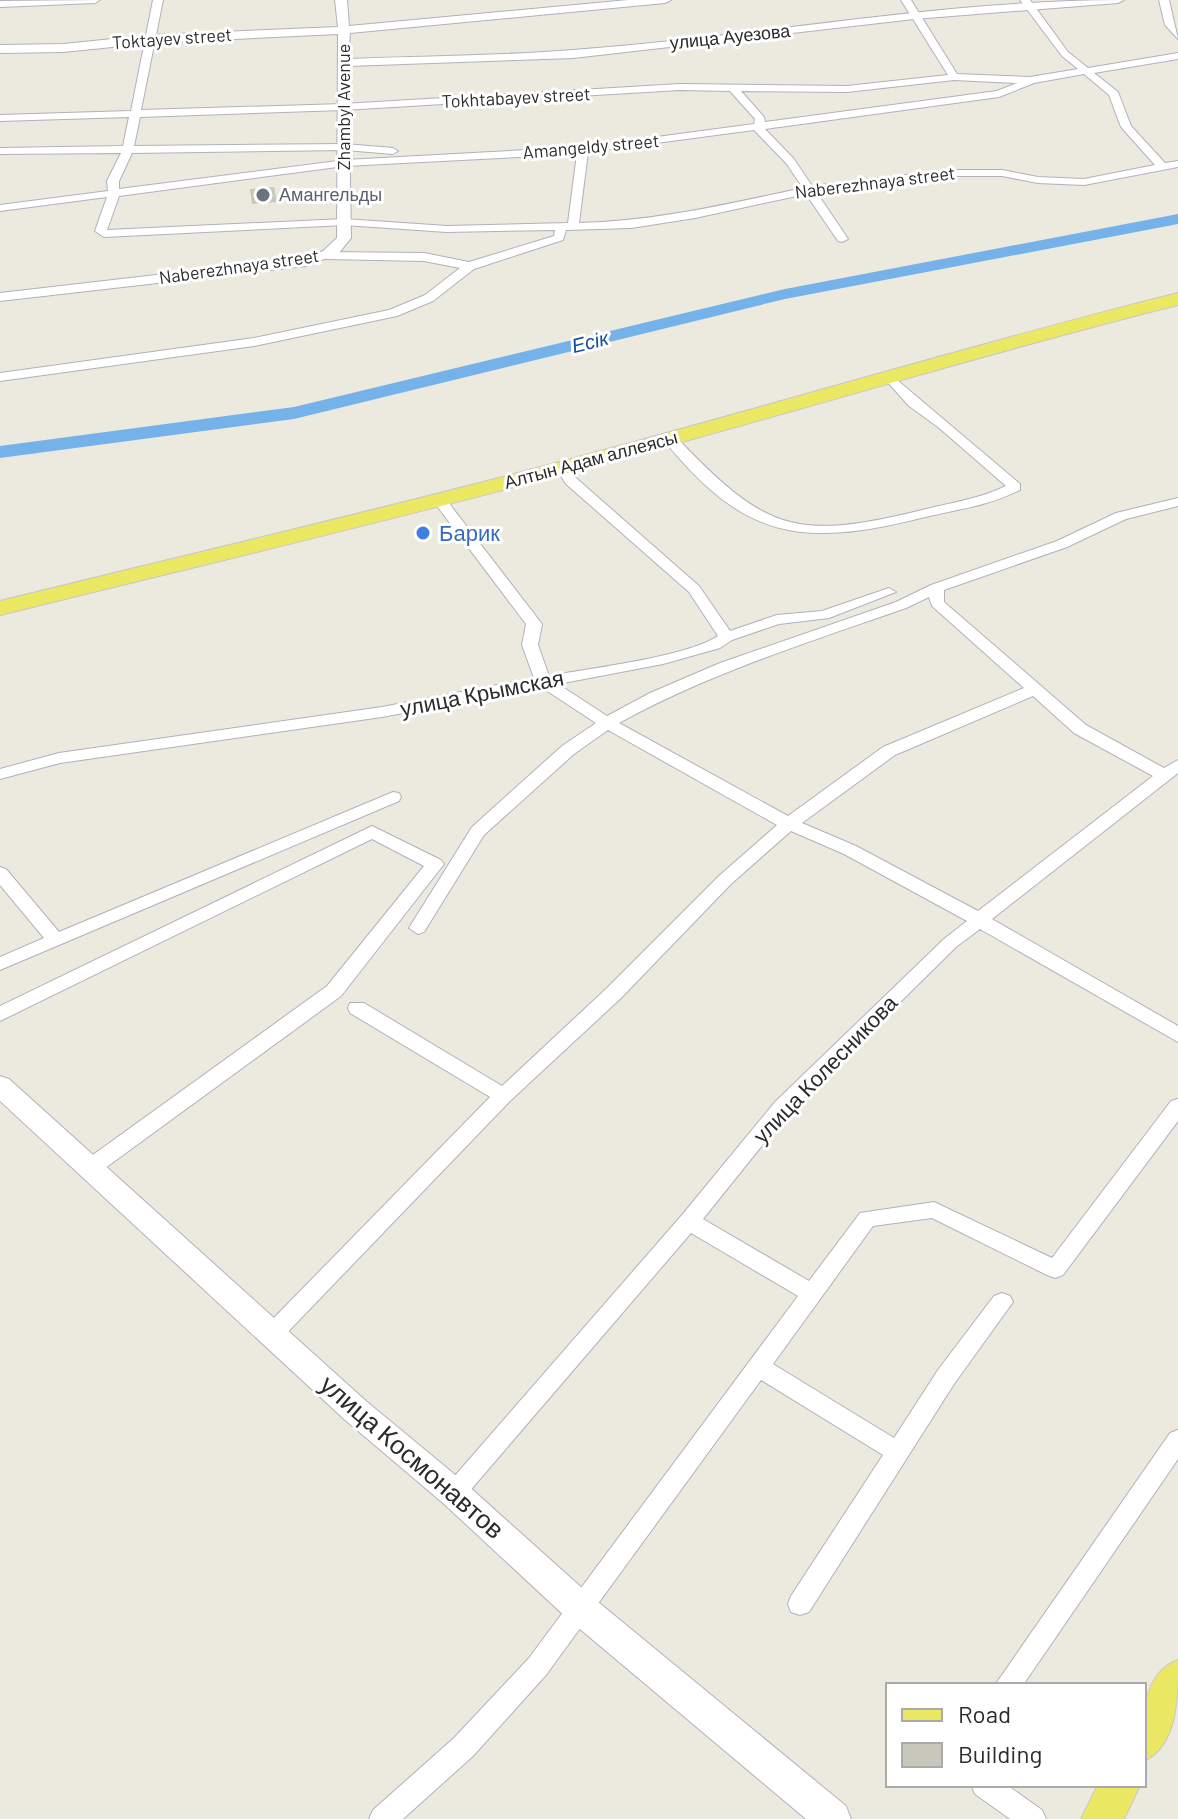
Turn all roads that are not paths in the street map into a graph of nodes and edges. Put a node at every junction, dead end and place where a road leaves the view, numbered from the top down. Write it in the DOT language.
graph roads {
  1 [pos="95,0"];
  2 [pos="158,0"];
  3 [pos="341,0"];
  4 [pos="665,0"];
  5 [pos="906,0"];
  6 [pos="1118,0"];
  7 [pos="1164,0"];
  8 [pos="1027,3"];
  9 [pos="0,4"];
  10 [pos="914,16"];
  11 [pos="344,30"];
  12 [pos="1178,36"];
  13 [pos="152,39"];
  14 [pos="0,49"];
  15 [pos="1178,56"];
  16 [pos="342,63"];
  17 [pos="1088,71"];
  18 [pos="954,77"];
  19 [pos="1032,80"];
  20 [pos="732,87"];
  21 [pos="343,107"];
  22 [pos="136,112"];
  23 [pos="0,118"];
  24 [pos="758,128"];
  25 [pos="345,147"];
  26 [pos="128,149"];
  27 [pos="582,150"];
  28 [pos="0,151"];
  29 [pos="469,155"];
  30 [pos="345,163"];
  31 [pos="1178,164"];
  32 [pos="1164,168"];
  33 [pos="810,190"];
  34 [pos="114,194"];
  35 [pos="0,208"];
  36 [pos="344,222"];
  37 [pos="568,226"];
  38 [pos="842,239"];
  39 [pos="327,255"];
  40 [pos="470,266"];
  41 [pos="0,297"];
  42 [pos="1178,299"];
  43 [pos="0,377"];
  44 [pos="890,378"];
  45 [pos="670,439"];
  46 [pos="563,468"];
  47 [pos="442,498"];
  48 [pos="1178,502"];
  49 [pos="936,588"];
  50 [pos="889,592"];
  51 [pos="0,608"];
  52 [pos="727,637"];
  53 [pos="543,681"];
  54 [pos="1033,690"];
  55 [pos="607,723"];
  56 [pos="1170,769"];
  57 [pos="0,774"];
  58 [pos="393,797"];
  59 [pos="789,824"];
  60 [pos="0,873"];
  61 [pos="979,922"];
  62 [pos="418,928"];
  63 [pos="55,939"];
  64 [pos="0,964"];
  65 [pos="357,1008"];
  66 [pos="0,1014"];
  67 [pos="1178,1035"];
  68 [pos="0,1086"];
  69 [pos="503,1096"];
  70 [pos="1178,1106"];
  71 [pos="90,1168"];
  72 [pos="689,1221"];
  73 [pos="810,1293"];
  74 [pos="1002,1302"];
  75 [pos="273,1333"];
  76 [pos="760,1367"];
  77 [pos="1178,1440"];
  78 [pos="897,1452"];
  79 [pos="454,1493"];
  80 [pos="800,1604"];
  81 [pos="580,1608"];
  82 [pos="1178,1679"];
  83 [pos="1009,1683"];
  84 [pos="1146,1737"];
  85 [pos="987,1787"];
  86 [pos="1119,1787"];
  87 [pos="382,1819"];
  88 [pos="833,1819"];
  89 [pos="1033,1819"];
  90 [pos="1102,1819"];
  1 -- 9 [label="street"];
  2 -- 13 [label="street"];
  3 -- 11 [label="street, Zhambyl Avenue"];
  4 -- 11 [label="street, Toktayev street"];
  5 -- 10 [label="street"];
  6 -- 8 [label="street, улица Ауезова"];
  7 -- 12 [label="street"];
  8 -- 10 [label="street, улица Ауезова"];
  8 -- 17 [label="street"];
  10 -- 16 [label="street, улица Ауезова"];
  10 -- 18 [label="street"];
  11 -- 13 [label="street, Toktayev street"];
  11 -- 16 [label="street, Zhambyl Avenue"];
  13 -- 14 [label="street, Toktayev street"];
  13 -- 22 [label="street"];
  15 -- 17 [label="street, Amangeldy street"];
  16 -- 21 [label="street, Zhambyl Avenue"];
  17 -- 19 [label="street, Amangeldy street"];
  17 -- 32 [label="street"];
  18 -- 19 [label="street, Tokhtabayev street"];
  18 -- 20 [label="street, Tokhtabayev street"];
  19 -- 24 [label="street, Amangeldy street"];
  20 -- 21 [label="street, Tokhtabayev street"];
  20 -- 24 [label="street"];
  21 -- 22 [label="street, Tokhtabayev street"];
  21 -- 25 [label="street, Zhambyl Avenue"];
  22 -- 23 [label="street, Tokhtabayev street"];
  22 -- 26 [label="street"];
  24 -- 27 [label="street, Amangeldy street"];
  24 -- 33 [label="street"];
  25 -- 26 [label="street"];
  25 -- 29 [label="street"];
  25 -- 30 [label="street, Zhambyl Avenue"];
  26 -- 28 [label="street"];
  26 -- 34 [label="street"];
  27 -- 29 [label="street, Amangeldy street"];
  27 -- 37 [label="street"];
  29 -- 30 [label="street, Amangeldy street"];
  30 -- 34 [label="street, Amangeldy street"];
  30 -- 36 [label="street, Zhambyl Avenue"];
  31 -- 32 [label="street, Naberezhnaya street"];
  32 -- 33 [label="street, Naberezhnaya street"];
  33 -- 37 [label="street, Naberezhnaya street"];
  33 -- 38 [label="street"];
  34 -- 35 [label="street, Amangeldy street"];
  34 -- 36 [label="street"];
  36 -- 37 [label="street"];
  36 -- 39 [label="street, Zhambyl Avenue"];
  37 -- 40 [label="street, Naberezhnaya street"];
  39 -- 40 [label="street, Naberezhnaya street"];
  39 -- 41 [label="street, Naberezhnaya street"];
  40 -- 43 [label="street"];
  42 -- 44 [label="main road, Алтын Адам аллеясы"];
  44 -- 45 [label="main road, Алтын Адам аллеясы"];
  44 -- 45 [label="street"];
  45 -- 46 [label="main road, Алтын Адам аллеясы"];
  46 -- 47 [label="main road, Алтын Адам аллеясы"];
  46 -- 52 [label="street"];
  47 -- 51 [label="main road, Алтын Адам аллеясы"];
  47 -- 53 [label="street"];
  48 -- 49 [label="street"];
  49 -- 54 [label="street"];
  49 -- 55 [label="street"];
  50 -- 52 [label="street, улица Крымская"];
  52 -- 53 [label="street, улица Крымская"];
  53 -- 55 [label="street"];
  53 -- 57 [label="street, улица Крымская"];
  54 -- 56 [label="street"];
  54 -- 59 [label="street"];
  55 -- 59 [label="street"];
  55 -- 62 [label="street"];
  56 -- 61 [label="street, улица Колесникова"];
  58 -- 63 [label="street"];
  59 -- 61 [label="street"];
  59 -- 69 [label="street"];
  60 -- 63 [label="street"];
  61 -- 67 [label="street"];
  61 -- 72 [label="street, улица Колесникова"];
  63 -- 64 [label="street"];
  65 -- 69 [label="street"];
  66 -- 71 [label="street"];
  68 -- 71 [label="main road, улица Космонавтов"];
  69 -- 75 [label="street"];
  70 -- 73 [label="street"];
  71 -- 75 [label="main road, улица Космонавтов"];
  72 -- 73 [label="street"];
  72 -- 79 [label="street, улица Колесникова"];
  73 -- 76 [label="street"];
  74 -- 78 [label="street"];
  75 -- 79 [label="main road, улица Космонавтов"];
  76 -- 78 [label="street"];
  76 -- 81 [label="street"];
  77 -- 83 [label="street"];
  78 -- 80 [label="street"];
  79 -- 81 [label="main road, улица Космонавтов"];
  81 -- 87 [label="street"];
  81 -- 88 [label="main road, улица Космонавтов"];
  82 -- 84 [label="main road"];
  85 -- 89 [label="street"];
  86 -- 90 [label="main road"];
}
